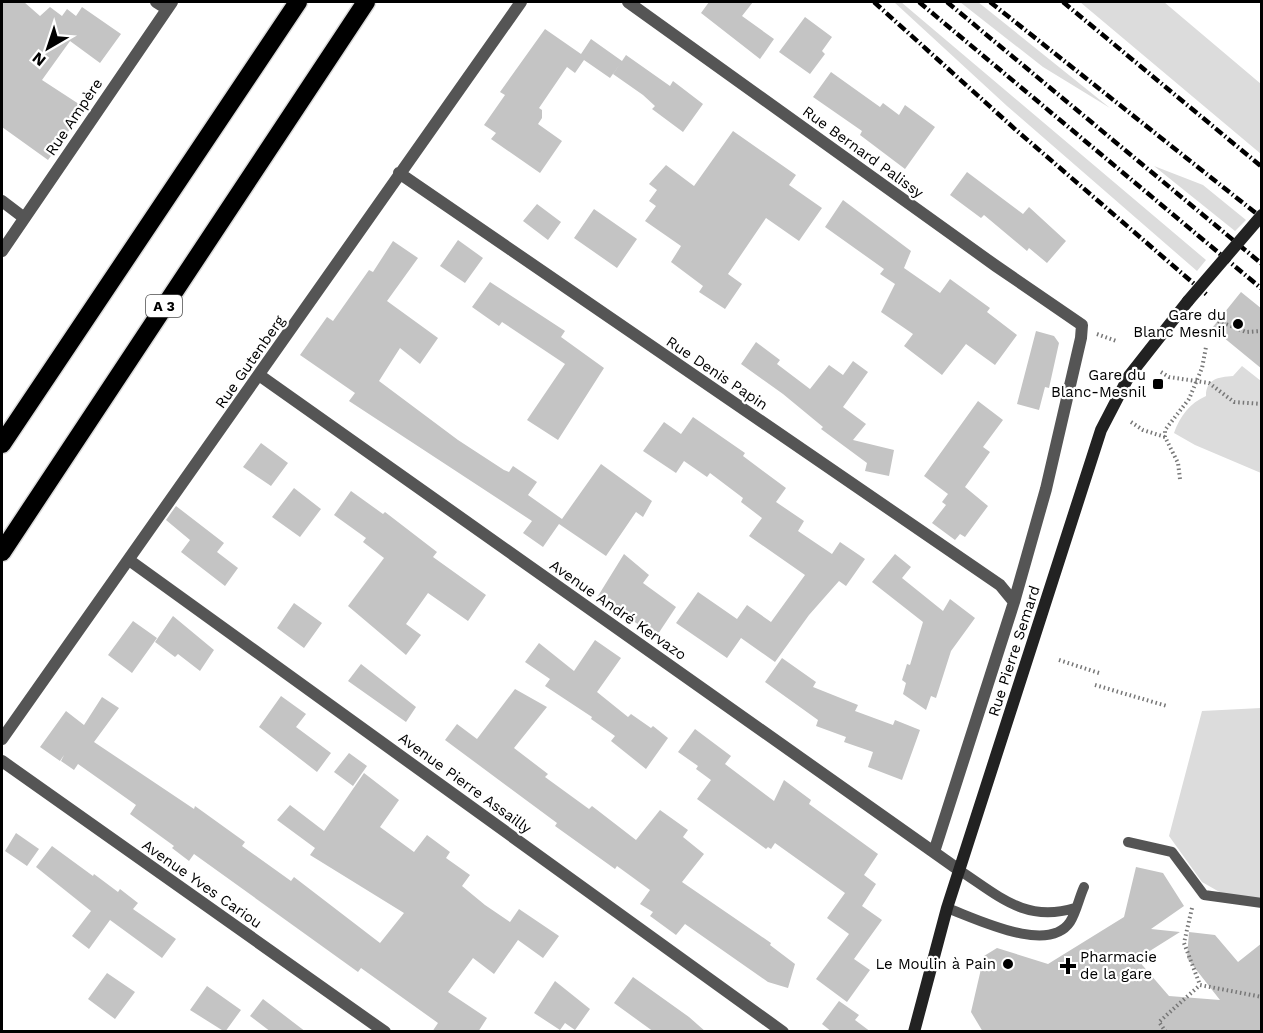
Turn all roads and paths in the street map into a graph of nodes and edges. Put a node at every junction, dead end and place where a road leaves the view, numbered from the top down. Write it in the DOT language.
graph roads {
  1 [pos="156,2"];
  2 [pos="297,2"];
  3 [pos="366,2"];
  4 [pos="521,2"];
  5 [pos="628,2"];
  6 [pos="169,5"];
  7 [pos="399,173"];
  8 [pos="2,201"];
  9 [pos="1262,215"];
  10 [pos="24,217"];
  11 [pos="2,251"];
  12 [pos="1218,321"];
  13 [pos="1082,325"];
  14 [pos="1098,326"];
  15 [pos="1262,331"];
  16 [pos="1116,341"];
  17 [pos="1206,348"];
  18 [pos="1161,372"];
  19 [pos="259,375"];
  20 [pos="1197,379"];
  21 [pos="1262,405"];
  22 [pos="1131,422"];
  23 [pos="1165,437"];
  24 [pos="2,444"];
  25 [pos="1180,479"];
  26 [pos="2,552"];
  27 [pos="129,560"];
  28 [pos="1014,602"];
  29 [pos="1059,660"];
  30 [pos="1099,673"];
  31 [pos="1095,685"];
  32 [pos="1167,706"];
  33 [pos="2,739"];
  34 [pos="2,761"];
  35 [pos="1128,842"];
  36 [pos="934,852"];
  37 [pos="959,870"];
  38 [pos="1084,887"];
  39 [pos="1204,895"];
  40 [pos="1262,903"];
  41 [pos="947,908"];
  42 [pos="1075,908"];
  43 [pos="1200,985"];
  44 [pos="1262,997"];
  45 [pos="384,1032"];
  46 [pos="783,1032"];
  47 [pos="914,1032"];
  48 [pos="1166,1032"];
  1 -- 6 [label="street"];
  2 -- 24 [label="highway"];
  3 -- 26 [label="highway, A 3"];
  4 -- 7 [label="street, Rue Gutenberg"];
  5 -- 13 [label="street, Rue Bernard Palissy"];
  6 -- 10 [label="street, Rue Ampère"];
  7 -- 19 [label="street, Rue Gutenberg"];
  7 -- 28 [label="street, Rue Denis Papin"];
  8 -- 10 [label="street"];
  9 -- 37 [label="main road, Rue Pierre Semard, bridge"];
  10 -- 11 [label="street, Rue Ampère"];
  12 -- 15 [label="path"];
  13 -- 28 [label="street, Rue Pierre Semard"];
  14 -- 16 [label="path"];
  17 -- 20 [label="path"];
  18 -- 20 [label="path"];
  19 -- 27 [label="street, Rue Gutenberg"];
  19 -- 36 [label="street, Avenue André Kervazo"];
  20 -- 21 [label="path"];
  20 -- 23 [label="path"];
  22 -- 23 [label="path"];
  23 -- 25 [label="path"];
  27 -- 33 [label="street, Rue Gutenberg"];
  27 -- 46 [label="street, Avenue Pierre Assailly"];
  28 -- 36 [label="street, Rue Pierre Semard"];
  29 -- 30 [label="path"];
  31 -- 32 [label="path"];
  34 -- 45 [label="street, Avenue Yves Cariou"];
  35 -- 39 [label="lane"];
  36 -- 37 [label="street, Avenue André Kervazo"];
  37 -- 41 [label="main road, Rue Pierre Semard"];
  37 -- 42 [label="lane"];
  38 -- 42 [label="lane"];
  39 -- 40 [label="lane"];
  39 -- 43 [label="path"];
  41 -- 42 [label="lane"];
  41 -- 47 [label="main road, Rue Pierre Semard"];
  43 -- 44 [label="path"];
  43 -- 48 [label="path"];
}
